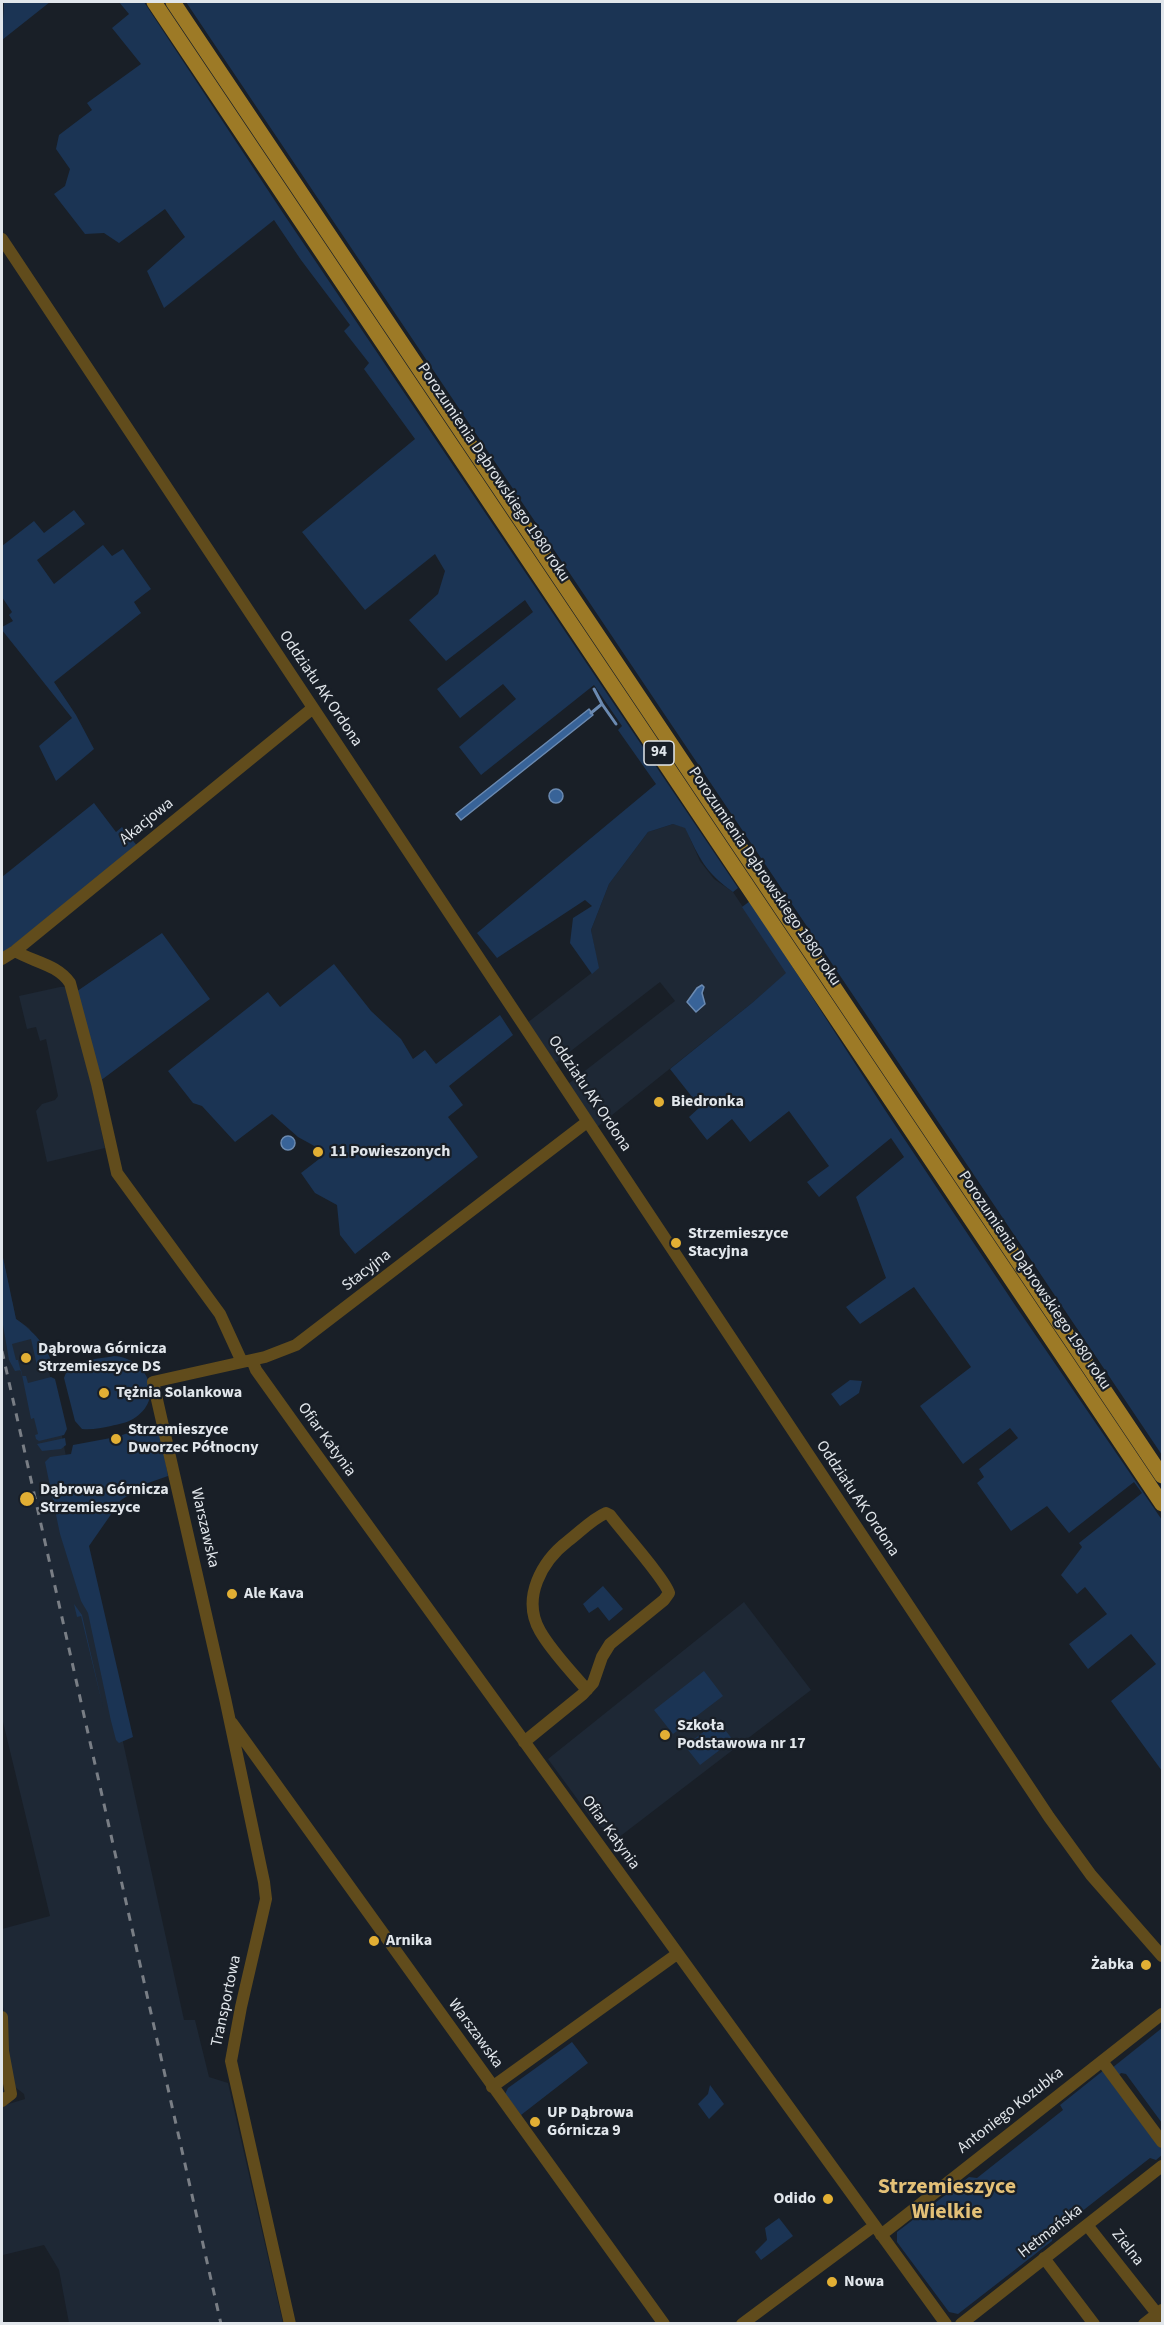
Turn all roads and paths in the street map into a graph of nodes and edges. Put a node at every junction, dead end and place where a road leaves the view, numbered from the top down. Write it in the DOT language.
graph roads {
  1 [pos="154,2"];
  2 [pos="173,2"];
  3 [pos="2,239"];
  4 [pos="313,708"];
  5 [pos="15,951"];
  6 [pos="2,959"];
  7 [pos="587,1122"];
  8 [pos="247,1361"];
  9 [pos="157,1397"];
  10 [pos="1162,1476"];
  11 [pos="1162,1504"];
  12 [pos="586,1690"];
  13 [pos="230,1719"];
  14 [pos="524,1742"];
  15 [pos="261,1763"];
  16 [pos="241,1774"];
  17 [pos="677,1954"];
  18 [pos="1162,1956"];
  19 [pos="1162,2014"];
  20 [pos="2,2017"];
  21 [pos="1102,2061"];
  22 [pos="492,2086"];
  23 [pos="2,2101"];
  24 [pos="1162,2142"];
  25 [pos="1162,2166"];
  26 [pos="1087,2225"];
  27 [pos="877,2231"];
  28 [pos="1044,2258"];
  29 [pos="1161,2315"];
  30 [pos="290,2324"];
  31 [pos="664,2324"];
  32 [pos="742,2324"];
  33 [pos="946,2324"];
  34 [pos="961,2324"];
  35 [pos="1094,2324"];
  36 [pos="1144,2324"];
  1 -- 11 [label="main road, Porozumienia Dąbrowskiego 1980 roku / 94"];
  2 -- 10 [label="main road, Porozumienia Dąbrowskiego 1980 roku / 94"];
  3 -- 4 [label="street, Oddziału AK Ordona"];
  4 -- 5 [label="street, Akacjowa"];
  4 -- 7 [label="street, Oddziału AK Ordona"];
  5 -- 6 [label="street, Akacjowa"];
  5 -- 8 [label="street, Ofiar Katynia"];
  7 -- 8 [label="street, Stacyjna"];
  7 -- 18 [label="street, Oddziału AK Ordona"];
  8 -- 9 [label="street, Stacyjna"];
  8 -- 14 [label="street, Ofiar Katynia"];
  9 -- 13 [label="street, Warszawska"];
  12 -- 12 [label="street"];
  12 -- 14 [label="street"];
  13 -- 15 [label="street, Warszawska"];
  13 -- 16 [label="street, Transportowa"];
  14 -- 17 [label="street, Ofiar Katynia"];
  15 -- 16 [label="street"];
  15 -- 22 [label="street, Warszawska"];
  16 -- 30 [label="street, Transportowa"];
  17 -- 22 [label="street"];
  17 -- 27 [label="street, Ofiar Katynia"];
  19 -- 21 [label="street, Antoniego Kozubka"];
  20 -- 23 [label="street"];
  21 -- 24 [label="street"];
  21 -- 27 [label="street, Antoniego Kozubka"];
  22 -- 31 [label="street, Warszawska"];
  25 -- 26 [label="street, Hetmańska"];
  26 -- 28 [label="street, Hetmańska"];
  26 -- 29 [label="street, Zielna"];
  27 -- 32 [label="street, Antoniego Kozubka"];
  27 -- 33 [label="street, Ofiar Katynia"];
  28 -- 34 [label="street, Hetmańska"];
  28 -- 35 [label="street"];
  29 -- 36 [label="street"];
}
